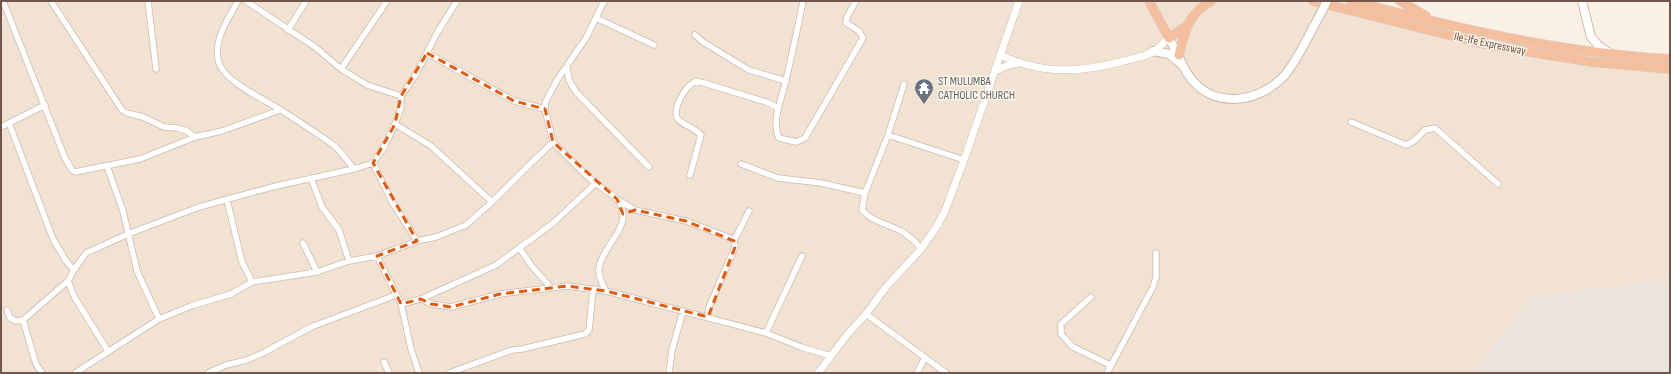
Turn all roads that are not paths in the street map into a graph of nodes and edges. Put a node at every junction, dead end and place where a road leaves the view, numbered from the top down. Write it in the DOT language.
graph roads {
  1 [pos="3,1"];
  2 [pos="51,1"];
  3 [pos="148,1"];
  4 [pos="238,1"];
  5 [pos="246,1"];
  6 [pos="306,1"];
  7 [pos="386,1"];
  8 [pos="457,1"];
  9 [pos="604,1"];
  10 [pos="802,1"];
  11 [pos="856,1"];
  12 [pos="1019,1"];
  13 [pos="1149,1"];
  14 [pos="1211,1"];
  15 [pos="1313,1"];
  16 [pos="1327,1"];
  17 [pos="1351,1"];
  18 [pos="1400,1"];
  19 [pos="1582,1"];
  20 [pos="596,18"];
  21 [pos="1187,26"];
  22 [pos="1453,27"];
  23 [pos="288,30"];
  24 [pos="695,35"];
  25 [pos="1169,38"];
  26 [pos="654,45"];
  27 [pos="1153,51"];
  28 [pos="427,53"];
  29 [pos="1611,54"];
  30 [pos="1000,55"];
  31 [pos="1179,55"];
  32 [pos="1670,59"];
  33 [pos="1018,63"];
  34 [pos="1184,66"];
  35 [pos="156,68"];
  36 [pos="567,68"];
  37 [pos="341,69"];
  38 [pos="1670,69"];
  39 [pos="995,71"];
  40 [pos="786,81"];
  41 [pos="904,84"];
  42 [pos="401,96"];
  43 [pos="45,105"];
  44 [pos="778,108"];
  45 [pos="545,109"];
  46 [pos="280,110"];
  47 [pos="1351,122"];
  48 [pos="9,123"];
  49 [pos="395,124"];
  50 [pos="1,127"];
  51 [pos="888,135"];
  52 [pos="195,136"];
  53 [pos="553,142"];
  54 [pos="964,160"];
  55 [pos="374,163"];
  56 [pos="741,164"];
  57 [pos="107,166"];
  58 [pos="649,167"];
  59 [pos="354,169"];
  60 [pos="690,175"];
  61 [pos="312,178"];
  62 [pos="596,183"];
  63 [pos="1498,184"];
  64 [pos="865,193"];
  65 [pos="617,199"];
  66 [pos="227,200"];
  67 [pos="492,202"];
  68 [pos="635,210"];
  69 [pos="749,211"];
  70 [pos="623,214"];
  71 [pos="128,234"];
  72 [pos="417,241"];
  73 [pos="734,241"];
  74 [pos="303,243"];
  75 [pos="520,249"];
  76 [pos="921,249"];
  77 [pos="1156,253"];
  78 [pos="377,256"];
  79 [pos="802,256"];
  80 [pos="349,261"];
  81 [pos="74,270"];
  82 [pos="317,272"];
  83 [pos="68,281"];
  84 [pos="252,282"];
  85 [pos="551,288"];
  86 [pos="593,289"];
  87 [pos="606,291"];
  88 [pos="396,295"];
  89 [pos="1091,297"];
  90 [pos="421,299"];
  91 [pos="401,304"];
  92 [pos="7,310"];
  93 [pos="683,311"];
  94 [pos="866,314"];
  95 [pos="708,317"];
  96 [pos="159,319"];
  97 [pos="23,320"];
  98 [pos="766,333"];
  99 [pos="108,351"];
  100 [pos="831,356"];
  101 [pos="925,357"];
  102 [pos="384,362"];
  103 [pos="1110,365"];
  104 [pos="820,372"];
  105 [pos="42,373"];
  106 [pos="75,373"];
  107 [pos="208,373"];
  108 [pos="389,373"];
  109 [pos="419,373"];
  110 [pos="449,373"];
  111 [pos="670,373"];
  112 [pos="917,373"];
  113 [pos="946,373"];
  114 [pos="1107,373"];
  1 -- 43 [label="street"];
  2 -- 52 [label="street"];
  3 -- 35 [label="street"];
  4 -- 46 [label="street"];
  5 -- 23 [label="street"];
  6 -- 23 [label="street"];
  7 -- 37 [label="street"];
  8 -- 28 [label="street"];
  9 -- 20 [label="street"];
  10 -- 40 [label="street"];
  11 -- 44 [label="street"];
  12 -- 30 [label="street"];
  13 -- 25 [label="highway"];
  14 -- 21 [label="highway"];
  15 -- 38 [label="highway, Ile-Ife Expressway"];
  16 -- 34 [label="main road, bridge"];
  17 -- 22 [label="highway, Ile-Ife Expressway"];
  18 -- 22 [label="highway"];
  19 -- 29 [label="main road"];
  20 -- 26 [label="street"];
  20 -- 36 [label="street"];
  21 -- 25 [label="highway"];
  21 -- 31 [label="highway"];
  22 -- 29 [label="highway, Ile-Ife Expressway"];
  23 -- 37 [label="street"];
  24 -- 40 [label="street"];
  25 -- 27 [label="street"];
  25 -- 31 [label="main road"];
  27 -- 33 [label="street"];
  27 -- 34 [label="main road"];
  28 -- 42 [label="street"];
  28 -- 45 [label="street"];
  29 -- 32 [label="highway, Ile-Ife Expressway"];
  30 -- 33 [label="street"];
  30 -- 39 [label="street"];
  31 -- 34 [label="main road"];
  33 -- 39 [label="street"];
  36 -- 45 [label="street"];
  36 -- 58 [label="street"];
  37 -- 42 [label="street"];
  39 -- 54 [label="street"];
  40 -- 44 [label="street"];
  41 -- 51 [label="street"];
  42 -- 49 [label="street"];
  43 -- 48 [label="street"];
  43 -- 57 [label="street"];
  44 -- 60 [label="street"];
  45 -- 53 [label="street"];
  46 -- 52 [label="street"];
  46 -- 59 [label="street"];
  47 -- 63 [label="street"];
  48 -- 50 [label="street"];
  48 -- 81 [label="street"];
  49 -- 55 [label="street"];
  49 -- 67 [label="street"];
  51 -- 54 [label="street"];
  51 -- 64 [label="street"];
  52 -- 57 [label="street"];
  53 -- 62 [label="street"];
  53 -- 67 [label="street"];
  54 -- 76 [label="street"];
  55 -- 59 [label="street"];
  55 -- 72 [label="street"];
  56 -- 64 [label="street"];
  57 -- 71 [label="street"];
  59 -- 61 [label="street"];
  61 -- 66 [label="street"];
  61 -- 80 [label="street"];
  62 -- 65 [label="street"];
  62 -- 75 [label="street"];
  64 -- 76 [label="street"];
  65 -- 68 [label="street"];
  65 -- 70 [label="street"];
  66 -- 71 [label="street"];
  66 -- 84 [label="street"];
  67 -- 72 [label="street"];
  68 -- 70 [label="street"];
  68 -- 73 [label="street"];
  69 -- 73 [label="street"];
  70 -- 87 [label="street"];
  71 -- 81 [label="street"];
  71 -- 96 [label="street"];
  72 -- 78 [label="street"];
  73 -- 95 [label="street"];
  74 -- 82 [label="street"];
  75 -- 85 [label="street"];
  75 -- 90 [label="street"];
  76 -- 94 [label="street"];
  77 -- 103 [label="street"];
  78 -- 80 [label="street"];
  78 -- 88 [label="street"];
  79 -- 98 [label="street"];
  80 -- 82 [label="street"];
  81 -- 83 [label="street"];
  82 -- 84 [label="street"];
  83 -- 97 [label="street"];
  83 -- 99 [label="street"];
  84 -- 96 [label="street"];
  85 -- 86 [label="street"];
  85 -- 90 [label="street"];
  86 -- 87 [label="street"];
  86 -- 110 [label="street"];
  87 -- 93 [label="street"];
  88 -- 91 [label="street"];
  88 -- 107 [label="street"];
  89 -- 103 [label="street"];
  90 -- 91 [label="street"];
  91 -- 109 [label="street"];
  92 -- 97 [label="street"];
  93 -- 95 [label="street"];
  93 -- 111 [label="street"];
  94 -- 100 [label="street"];
  94 -- 101 [label="street"];
  95 -- 98 [label="street"];
  96 -- 99 [label="street"];
  97 -- 105 [label="street"];
  98 -- 100 [label="street"];
  99 -- 106 [label="street"];
  100 -- 104 [label="street"];
  101 -- 112 [label="street"];
  101 -- 113 [label="street"];
  102 -- 108 [label="street"];
  103 -- 114 [label="street"];
}
